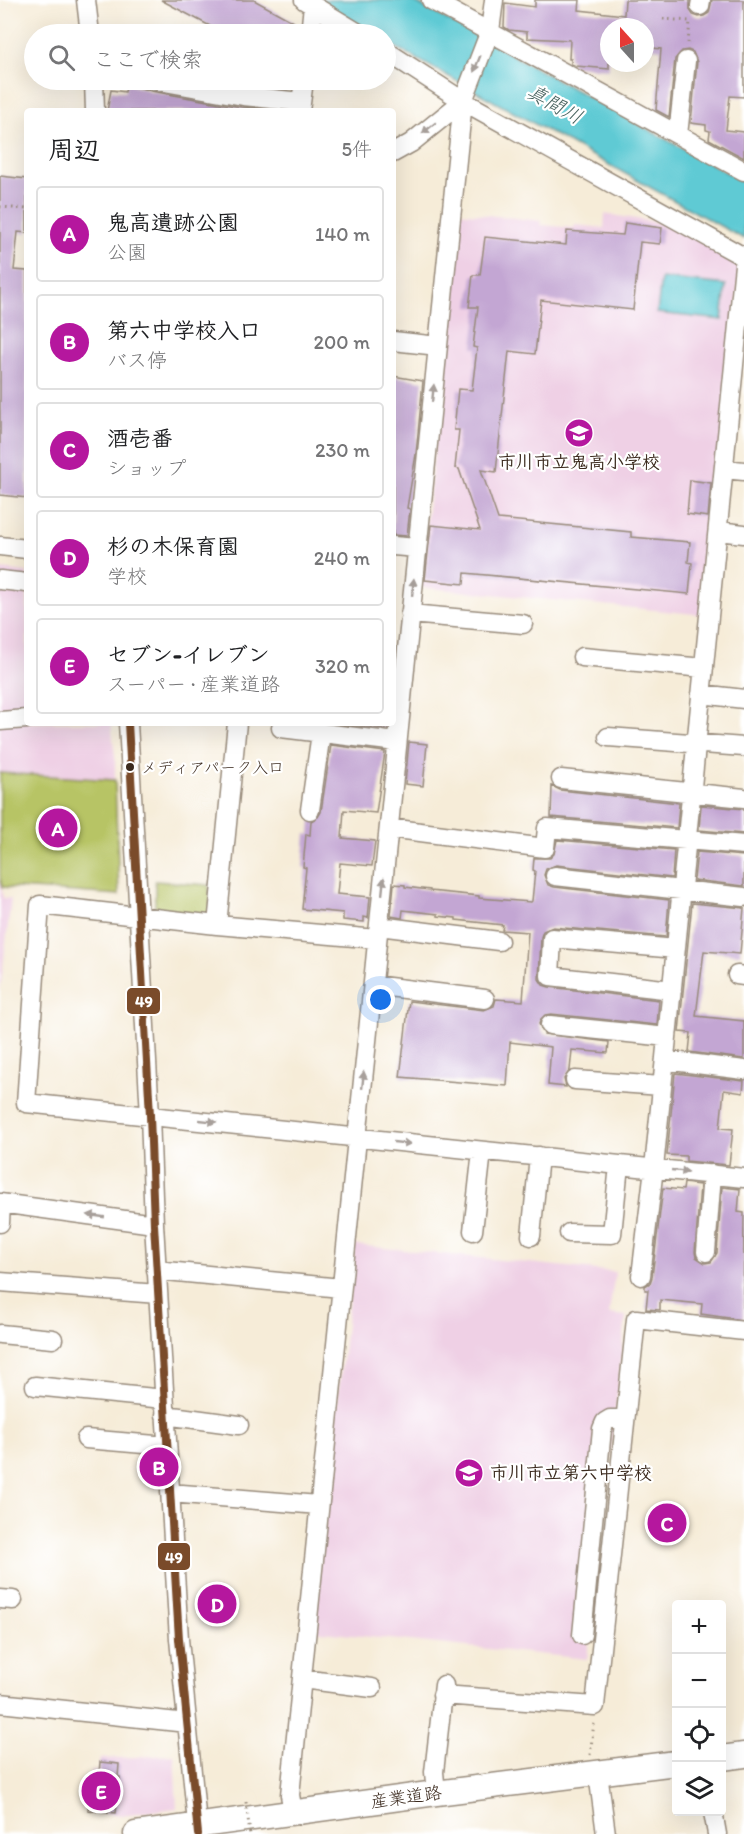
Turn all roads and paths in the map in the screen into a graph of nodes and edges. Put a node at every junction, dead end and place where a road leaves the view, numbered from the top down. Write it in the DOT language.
graph roads {
  1 [pos="86,0"];
  2 [pos="430,0"];
  3 [pos="494,0"];
  4 [pos="309,2"];
  5 [pos="663,19"];
  6 [pos="89,24"];
  7 [pos="310,24"];
  8 [pos="344,24"];
  9 [pos="489,35"];
  10 [pos="396,56"];
  11 [pos="686,61"];
  12 [pos="95,90"];
  13 [pos="209,90"];
  14 [pos="303,90"];
  15 [pos="465,94"];
  16 [pos="301,106"];
  17 [pos="96,108"];
  18 [pos="678,135"];
  19 [pos="396,151"];
  20 [pos="744,171"];
  21 [pos="0,207"];
  22 [pos="24,209"];
  23 [pos="744,257"];
  24 [pos="744,265"];
  25 [pos="396,341"];
  26 [pos="438,346"];
  27 [pos="737,407"];
  28 [pos="724,470"];
  29 [pos="744,471"];
  30 [pos="718,531"];
  31 [pos="744,534"];
  32 [pos="0,546"];
  33 [pos="396,546"];
  34 [pos="417,548"];
  35 [pos="24,549"];
  36 [pos="0,580"];
  37 [pos="24,583"];
  38 [pos="410,614"];
  39 [pos="523,624"];
  40 [pos="582,657"];
  41 [pos="704,668"];
  42 [pos="701,694"];
  43 [pos="744,699"];
  44 [pos="24,719"];
  45 [pos="0,721"];
  46 [pos="128,726"];
  47 [pos="237,726"];
  48 [pos="281,728"];
  49 [pos="321,733"];
  50 [pos="608,737"];
  51 [pos="397,742"];
  52 [pos="696,742"];
  53 [pos="744,747"];
  54 [pos="561,779"];
  55 [pos="692,792"];
  56 [pos="744,798"];
  57 [pos="310,810"];
  58 [pos="389,828"];
  59 [pos="687,839"];
  60 [pos="744,845"];
  61 [pos="555,876"];
  62 [pos="682,889"];
  63 [pos="744,897"];
  64 [pos="139,915"];
  65 [pos="217,925"];
  66 [pos="378,932"];
  67 [pos="499,941"];
  68 [pos="676,949"];
  69 [pos="373,985"];
  70 [pos="672,990"];
  71 [pos="485,999"];
  72 [pos="550,1025"];
  73 [pos="667,1037"];
  74 [pos="665,1060"];
  75 [pos="744,1070"];
  76 [pos="574,1080"];
  77 [pos="662,1086"];
  78 [pos="150,1115"];
  79 [pos="357,1138"];
  80 [pos="482,1151"];
  81 [pos="538,1156"];
  82 [pos="619,1165"];
  83 [pos="654,1168"];
  84 [pos="712,1174"];
  85 [pos="744,1178"];
  86 [pos="1,1204"];
  87 [pos="0,1223"];
  88 [pos="154,1224"];
  89 [pos="473,1231"];
  90 [pos="569,1233"];
  91 [pos="531,1236"];
  92 [pos="706,1252"];
  93 [pos="156,1270"];
  94 [pos="641,1276"];
  95 [pos="0,1282"];
  96 [pos="342,1288"];
  97 [pos="158,1294"];
  98 [pos="744,1331"];
  99 [pos="0,1334"];
  100 [pos="53,1339"];
  101 [pos="35,1386"];
  102 [pos="165,1407"];
  103 [pos="624,1419"];
  104 [pos="240,1425"];
  105 [pos="86,1439"];
  106 [pos="167,1446"];
  107 [pos="170,1493"];
  108 [pos="320,1505"];
  109 [pos="582,1635"];
  110 [pos="302,1679"];
  111 [pos="372,1688"];
  112 [pos="595,1706"];
  113 [pos="0,1708"];
  114 [pos="187,1723"];
  115 [pos="744,1755"];
  116 [pos="726,1757"];
  117 [pos="672,1763"];
  118 [pos="594,1765"];
  119 [pos="436,1793"];
  120 [pos="246,1802"];
  121 [pos="293,1812"];
  122 [pos="714,1816"];
  123 [pos="198,1830"];
  124 [pos="135,1834"];
  125 [pos="250,1834"];
  126 [pos="606,1834"];
  127 [pos="717,1834"];
  1 -- 6 [label="street"];
  2 -- 9 [label="street"];
  3 -- 9 [label="street"];
  4 -- 7 [label="street"];
  4 -- 8 [label="street"];
  5 -- 11 [label="path"];
  9 -- 15 [label="street, one-way"];
  9 -- 18 [label="street"];
  10 -- 15 [label="street"];
  11 -- 18 [label="street"];
  12 -- 17 [label="street"];
  13 -- 16 [label="street"];
  14 -- 16 [label="street"];
  15 -- 19 [label="street, one-way"];
  15 -- 23 [label="street"];
  15 -- 26 [label="street"];
  18 -- 20 [label="street"];
  21 -- 22 [label="path"];
  24 -- 27 [label="street"];
  25 -- 26 [label="street"];
  34 -- 26 [label="street, one-way"];
  27 -- 28 [label="street"];
  28 -- 29 [label="street"];
  28 -- 30 [label="street"];
  30 -- 31 [label="street"];
  30 -- 41 [label="street"];
  32 -- 35 [label="street"];
  33 -- 34 [label="street"];
  38 -- 34 [label="street, one-way"];
  36 -- 37 [label="street"];
  38 -- 39 [label="street"];
  38 -- 51 [label="street"];
  40 -- 41 [label="street"];
  41 -- 42 [label="street"];
  42 -- 43 [label="street"];
  42 -- 52 [label="street"];
  44 -- 45 [label="street"];
  46 -- 64 [label="street"];
  47 -- 65 [label="street"];
  48 -- 49 [label="street"];
  49 -- 51 [label="street"];
  49 -- 57 [label="street"];
  50 -- 52 [label="street"];
  51 -- 58 [label="street"];
  52 -- 53 [label="street"];
  52 -- 55 [label="street"];
  54 -- 55 [label="street"];
  55 -- 56 [label="street"];
  55 -- 59 [label="street"];
  58 -- 59 [label="street"];
  66 -- 58 [label="street, one-way"];
  59 -- 60 [label="street"];
  59 -- 62 [label="street"];
  61 -- 62 [label="street"];
  62 -- 63 [label="street"];
  62 -- 68 [label="street"];
  64 -- 65 [label="street"];
  64 -- 78 [label="street"];
  64 -- 78 [label="street"];
  65 -- 66 [label="street"];
  66 -- 67 [label="street"];
  66 -- 69 [label="street"];
  68 -- 70 [label="street"];
  68 -- 70 [label="street"];
  69 -- 71 [label="street"];
  79 -- 69 [label="street, one-way"];
  70 -- 73 [label="street"];
  72 -- 73 [label="street"];
  73 -- 74 [label="street"];
  74 -- 75 [label="street"];
  74 -- 77 [label="street"];
  76 -- 77 [label="street"];
  77 -- 83 [label="street"];
  78 -- 79 [label="street, one-way"];
  78 -- 88 [label="street"];
  79 -- 80 [label="street, one-way"];
  79 -- 96 [label="street"];
  80 -- 81 [label="street"];
  80 -- 89 [label="street"];
  81 -- 82 [label="street"];
  81 -- 91 [label="street"];
  82 -- 83 [label="street"];
  82 -- 90 [label="street"];
  83 -- 84 [label="street, one-way"];
  83 -- 94 [label="street"];
  84 -- 85 [label="street"];
  84 -- 92 [label="street"];
  86 -- 87 [label="street"];
  88 -- 86 [label="street, one-way"];
  88 -- 93 [label="street"];
  93 -- 96 [label="street"];
  93 -- 97 [label="street"];
  95 -- 97 [label="street"];
  96 -- 108 [label="street"];
  97 -- 102 [label="street"];
  98 -- 103 [label="street"];
  99 -- 100 [label="street"];
  101 -- 102 [label="street"];
  102 -- 104 [label="street"];
  102 -- 106 [label="street"];
  103 -- 109 [label="street"];
  103 -- 112 [label="street"];
  105 -- 106 [label="street"];
  106 -- 107 [label="street"];
  107 -- 108 [label="street"];
  107 -- 114 [label="street"];
  108 -- 110 [label="street"];
  110 -- 111 [label="street"];
  110 -- 121 [label="street"];
  112 -- 118 [label="path"];
  112 -- 119 [label="street"];
  113 -- 114 [label="street"];
  114 -- 123 [label="street"];
  115 -- 116 [label="main road"];
  117 -- 118 [label="main road, 産業道路"];
  118 -- 119 [label="main road, 産業道路"];
  118 -- 126 [label="street"];
  119 -- 121 [label="main road, 産業道路"];
  120 -- 125 [label="path, bridge"];
  121 -- 123 [label="main road, 産業道路"];
  122 -- 127 [label="street"];
  123 -- 124 [label="main road, 産業道路"];
}
